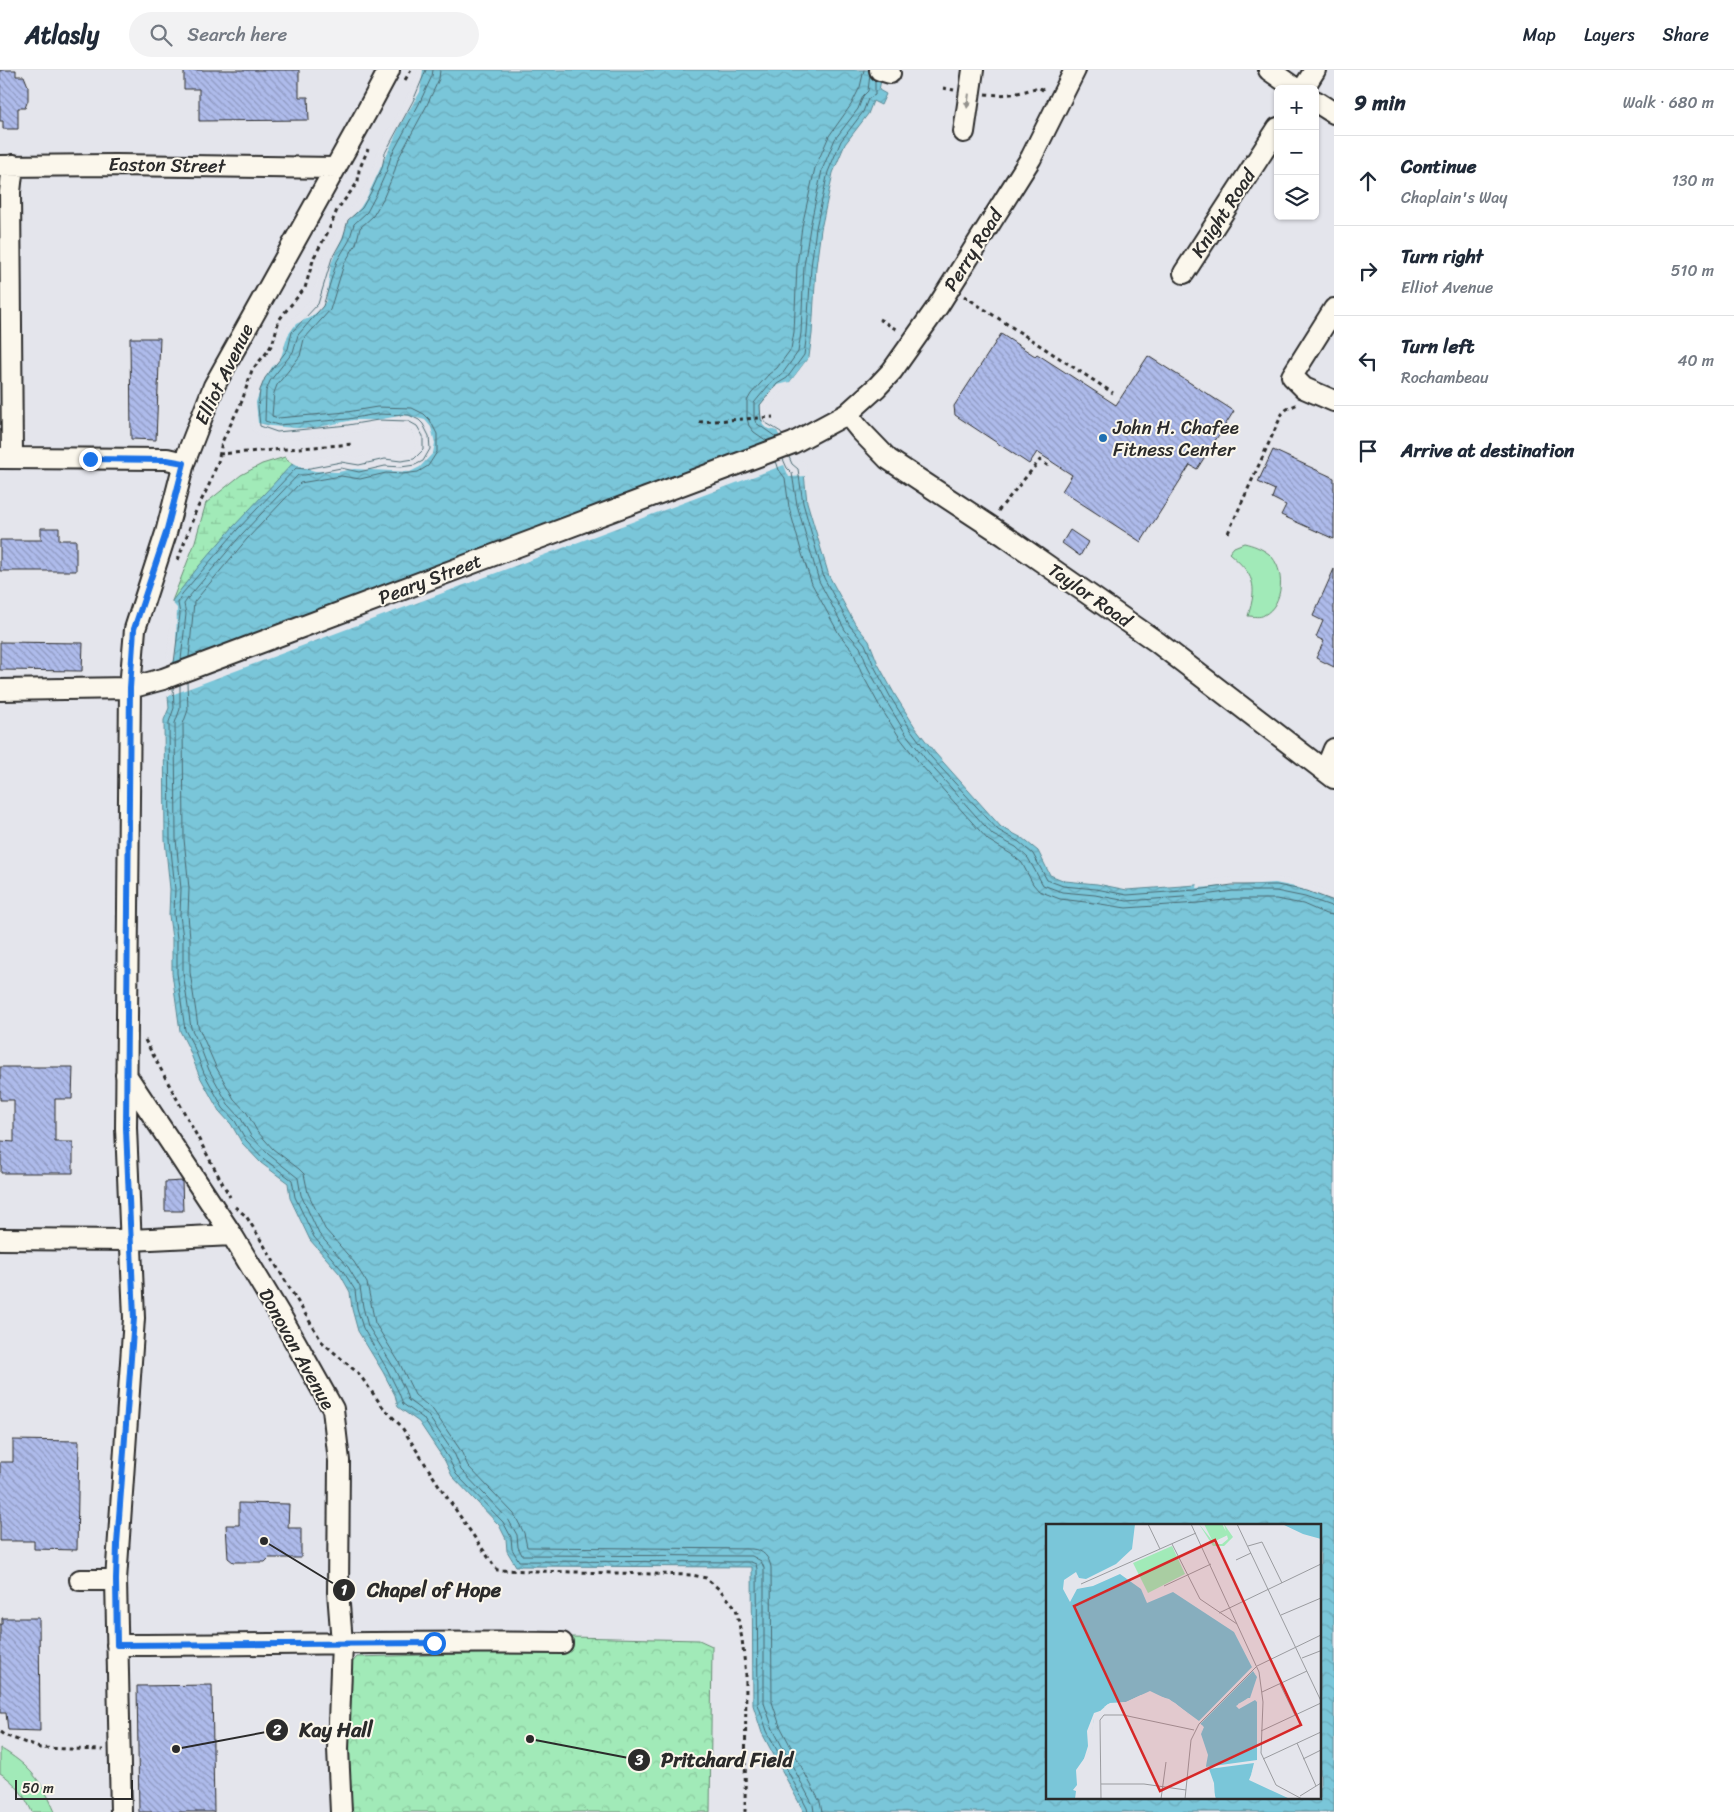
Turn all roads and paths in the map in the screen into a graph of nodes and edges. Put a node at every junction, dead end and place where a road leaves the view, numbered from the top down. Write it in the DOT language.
graph roads {
  1 [pos="389,70"];
  2 [pos="411,70"];
  3 [pos="973,70"];
  4 [pos="1075,70"];
  5 [pos="1269,70"];
  6 [pos="1315,70"];
  7 [pos="402,85"];
  8 [pos="1290,85"];
  9 [pos="1306,85"];
  10 [pos="943,88"];
  11 [pos="969,92"];
  12 [pos="1059,99"];
  13 [pos="1319,104"];
  14 [pos="1334,114"];
  15 [pos="1277,130"];
  16 [pos="964,132"];
  17 [pos="370,143"];
  18 [pos="7,166"];
  19 [pos="335,168"];
  20 [pos="1184,273"];
  21 [pos="959,293"];
  22 [pos="1334,309"];
  23 [pos="1113,393"];
  24 [pos="1334,401"];
  25 [pos="1299,404"];
  26 [pos="847,414"];
  27 [pos="773,417"];
  28 [pos="699,422"];
  29 [pos="354,444"];
  30 [pos="219,454"];
  31 [pos="6,458"];
  32 [pos="184,463"];
  33 [pos="1051,468"];
  34 [pos="996,513"];
  35 [pos="1228,533"];
  36 [pos="177,562"];
  37 [pos="130,688"];
  38 [pos="0,690"];
  39 [pos="1334,749"];
  40 [pos="1330,775"];
  41 [pos="144,1032"];
  42 [pos="126,1075"];
  43 [pos="230,1198"];
  44 [pos="234,1206"];
  45 [pos="232,1235"];
  46 [pos="0,1239"];
  47 [pos="131,1240"];
  48 [pos="80,1580"];
  49 [pos="116,1580"];
  50 [pos="342,1643"];
  51 [pos="562,1644"];
  52 [pos="117,1645"];
  53 [pos="0,1732"];
  54 [pos="120,1751"];
  55 [pos="121,1812"];
  56 [pos="341,1812"];
  57 [pos="745,1812"];
  1 -- 19 [label="street, Elliot Avenue"];
  2 -- 7 [label="path"];
  3 -- 11 [label="street"];
  4 -- 12 [label="street, Perry Road"];
  5 -- 8 [label="street"];
  6 -- 9 [label="street"];
  10 -- 11 [label="path"];
  11 -- 12 [label="path"];
  11 -- 16 [label="street, one-way"];
  12 -- 26 [label="street, Perry Road"];
  13 -- 14 [label="street"];
  15 -- 20 [label="street, Knight Road"];
  17 -- 30 [label="path"];
  18 -- 19 [label="street, Easton Street"];
  18 -- 31 [label="street"];
  19 -- 32 [label="street, Elliot Avenue"];
  21 -- 23 [label="path"];
  22 -- 24 [label="street"];
  25 -- 35 [label="path"];
  26 -- 37 [label="street, Peary Street"];
  26 -- 40 [label="street, Taylor Road"];
  27 -- 28 [label="path"];
  29 -- 30 [label="path"];
  30 -- 36 [label="path"];
  31 -- 32 [label="street"];
  32 -- 37 [label="street, Elliot Avenue"];
  33 -- 34 [label="path"];
  37 -- 38 [label="street, Peary Street"];
  37 -- 42 [label="street, Elliot Avenue"];
  39 -- 40 [label="street"];
  41 -- 43 [label="path"];
  42 -- 45 [label="street, Donovan Avenue"];
  42 -- 47 [label="street, Elliot Avenue"];
  44 -- 57 [label="path"];
  45 -- 47 [label="street"];
  45 -- 50 [label="street, Donovan Avenue"];
  46 -- 47 [label="street"];
  47 -- 49 [label="street, Elliot Avenue"];
  48 -- 49 [label="street"];
  49 -- 52 [label="street, Elliot Avenue"];
  50 -- 51 [label="street"];
  50 -- 52 [label="street"];
  50 -- 56 [label="street, Donovan Avenue"];
  52 -- 54 [label="street, Elliot Avenue"];
  53 -- 54 [label="path"];
  54 -- 55 [label="street, Elliot Avenue"];
}
